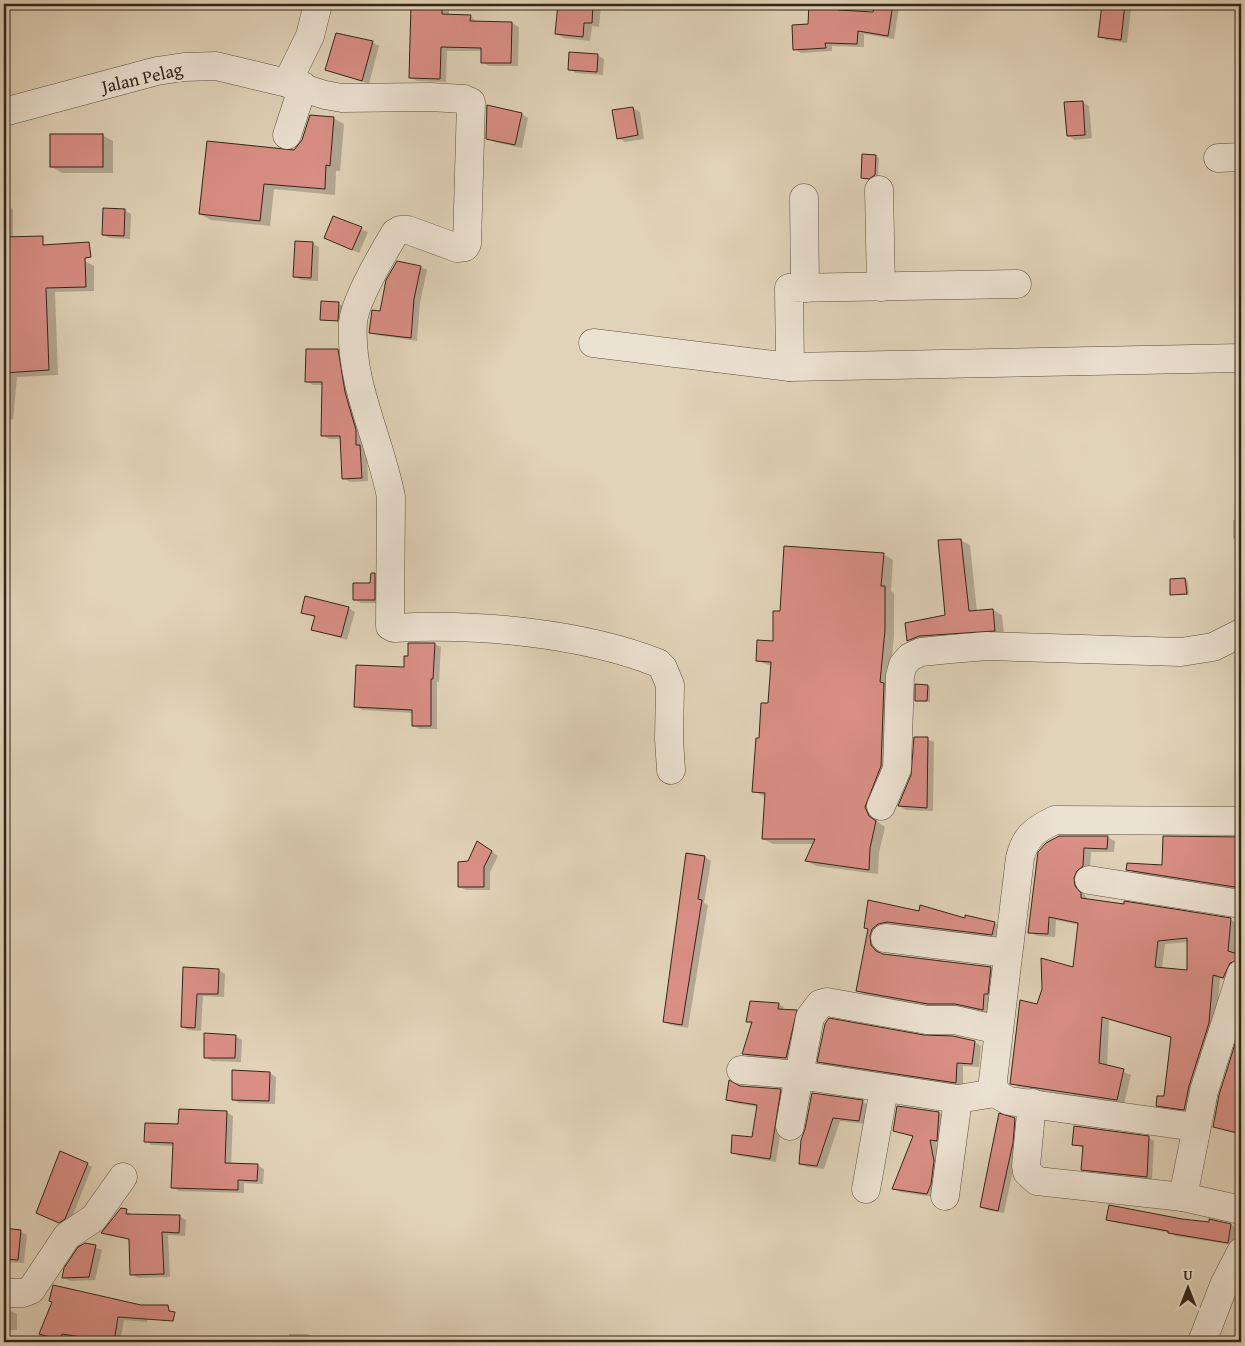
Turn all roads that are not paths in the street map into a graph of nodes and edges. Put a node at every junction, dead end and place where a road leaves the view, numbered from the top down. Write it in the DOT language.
graph roads {
  1 [pos="318,4"];
  2 [pos="295,85"];
  3 [pos="4,112"];
  4 [pos="287,135"];
  5 [pos="879,190"];
  6 [pos="804,198"];
  7 [pos="1017,284"];
  8 [pos="881,287"];
  9 [pos="805,288"];
  10 [pos="593,343"];
  11 [pos="1241,358"];
  12 [pos="790,367"];
  13 [pos="1241,633"];
  14 [pos="672,770"];
  15 [pos="881,806"];
  16 [pos="1241,821"];
  17 [pos="1089,880"];
  18 [pos="1241,904"];
  19 [pos="885,938"];
  20 [pos="1008,953"];
  21 [pos="1241,974"];
  22 [pos="999,1030"];
  23 [pos="741,1070"];
  24 [pos="800,1075"];
  25 [pos="884,1089"];
  26 [pos="995,1093"];
  27 [pos="958,1099"];
  28 [pos="1032,1104"];
  29 [pos="790,1126"];
  30 [pos="1195,1127"];
  31 [pos="123,1176"];
  32 [pos="866,1189"];
  33 [pos="945,1196"];
  34 [pos="1183,1197"];
  35 [pos="1241,1210"];
  36 [pos="1240,1256"];
  37 [pos="4,1293"];
  38 [pos="1202,1342"];
  1 -- 2 [label="street"];
  2 -- 3 [label="street, Jalan Pelag"];
  2 -- 4 [label="street"];
  2 -- 14 [label="street, Jalan Pelag"];
  5 -- 8 [label="street"];
  6 -- 9 [label="street"];
  7 -- 8 [label="street"];
  8 -- 9 [label="street"];
  9 -- 12 [label="street"];
  10 -- 12 [label="street"];
  11 -- 12 [label="street"];
  13 -- 15 [label="street"];
  16 -- 20 [label="street"];
  17 -- 18 [label="street"];
  19 -- 20 [label="street"];
  20 -- 22 [label="street"];
  21 -- 30 [label="street"];
  22 -- 24 [label="street"];
  22 -- 26 [label="street"];
  23 -- 24 [label="street"];
  24 -- 25 [label="street"];
  24 -- 29 [label="street"];
  25 -- 27 [label="street"];
  25 -- 32 [label="street"];
  26 -- 27 [label="street"];
  26 -- 28 [label="street"];
  27 -- 33 [label="street"];
  28 -- 30 [label="street"];
  28 -- 34 [label="street"];
  30 -- 34 [label="street"];
  31 -- 37 [label="street"];
  34 -- 35 [label="street"];
  36 -- 38 [label="street"];
}
